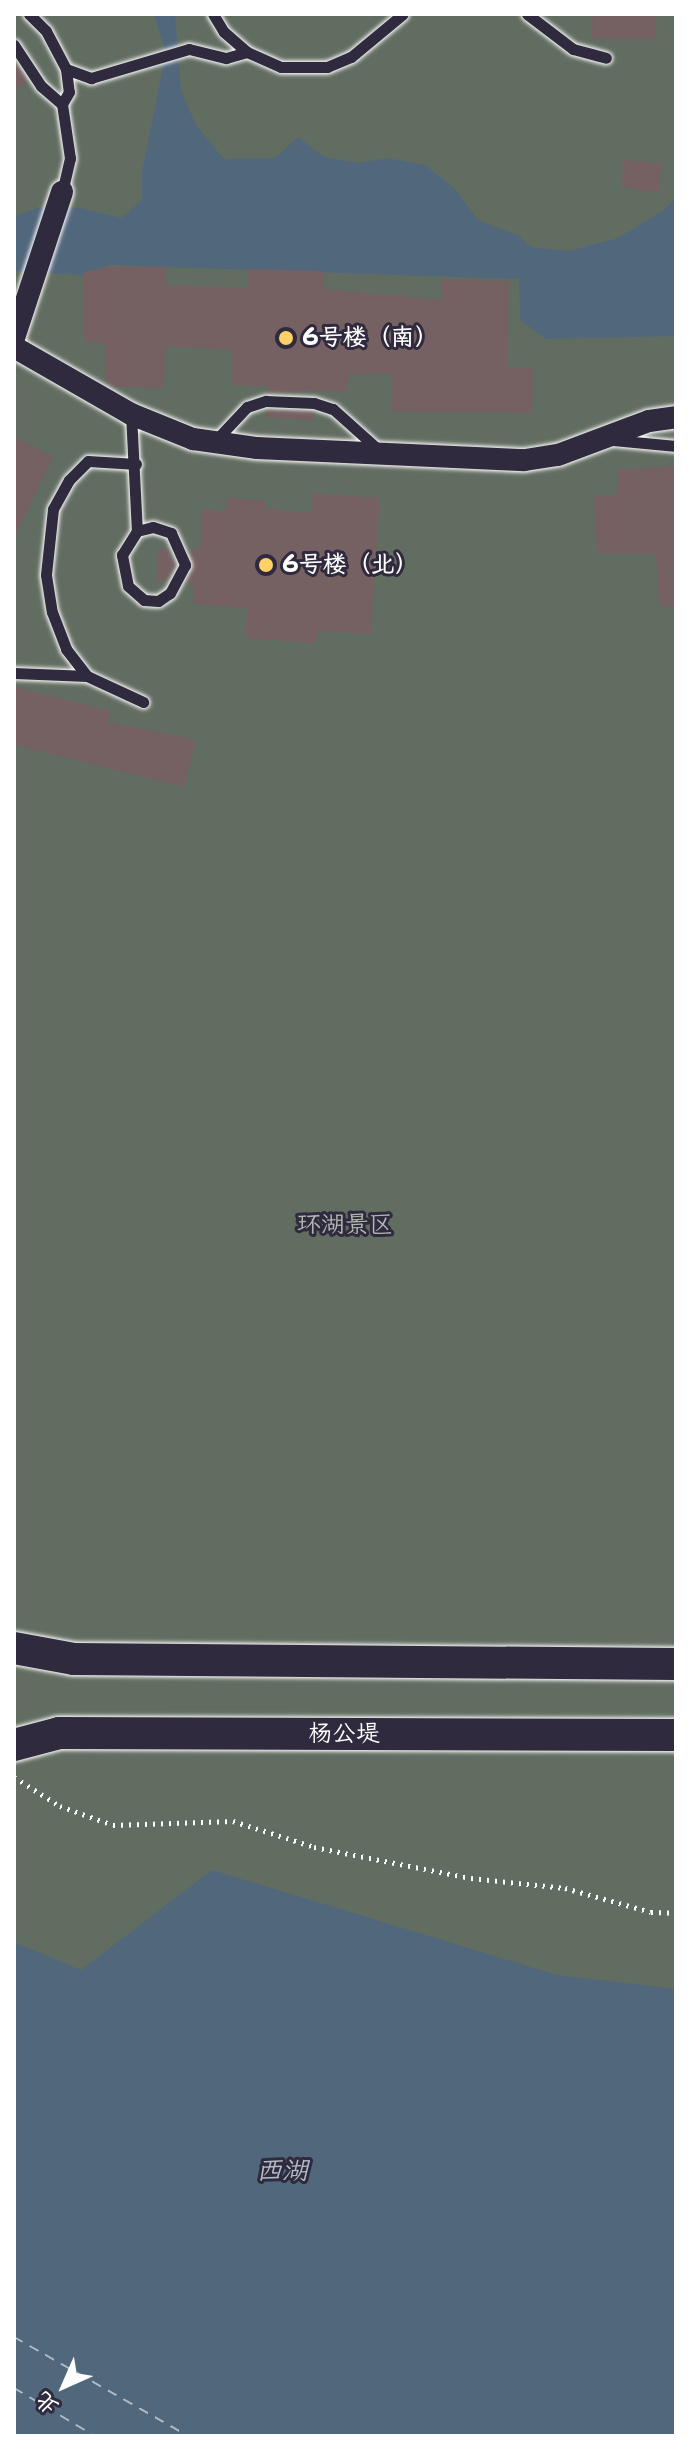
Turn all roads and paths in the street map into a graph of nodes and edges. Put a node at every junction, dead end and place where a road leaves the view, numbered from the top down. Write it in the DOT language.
graph roads {
  1 [pos="29,14"];
  2 [pos="213,14"];
  3 [pos="403,14"];
  4 [pos="527,14"];
  5 [pos="14,45"];
  6 [pos="247,52"];
  7 [pos="606,58"];
  8 [pos="66,69"];
  9 [pos="62,104"];
  10 [pos="62,192"];
  11 [pos="14,338"];
  12 [pos="14,347"];
  13 [pos="131,414"];
  14 [pos="676,417"];
  15 [pos="601,439"];
  16 [pos="214,442"];
  17 [pos="676,446"];
  18 [pos="384,454"];
  19 [pos="136,464"];
  20 [pos="137,531"];
  21 [pos="14,673"];
  22 [pos="87,676"];
  23 [pos="143,702"];
  24 [pos="14,1648"];
  25 [pos="676,1664"];
  26 [pos="676,1735"];
  27 [pos="14,1745"];
  28 [pos="14,1777"];
  29 [pos="676,1913"];
  1 -- 8 [label="lane"];
  2 -- 6 [label="lane"];
  3 -- 6 [label="lane"];
  4 -- 7 [label="lane"];
  5 -- 9 [label="lane"];
  6 -- 8 [label="lane"];
  8 -- 9 [label="lane"];
  9 -- 10 [label="lane"];
  10 -- 11 [label="street"];
  12 -- 13 [label="street"];
  13 -- 16 [label="street"];
  13 -- 19 [label="lane"];
  14 -- 15 [label="street"];
  15 -- 17 [label="lane"];
  15 -- 18 [label="street"];
  16 -- 18 [label="street"];
  16 -- 18 [label="lane"];
  19 -- 20 [label="lane"];
  19 -- 22 [label="lane"];
  20 -- 20 [label="lane"];
  21 -- 22 [label="lane"];
  22 -- 23 [label="lane"];
  24 -- 25 [label="main road"];
  26 -- 27 [label="main road, 杨公堤"];
  28 -- 29 [label="path"];
}
